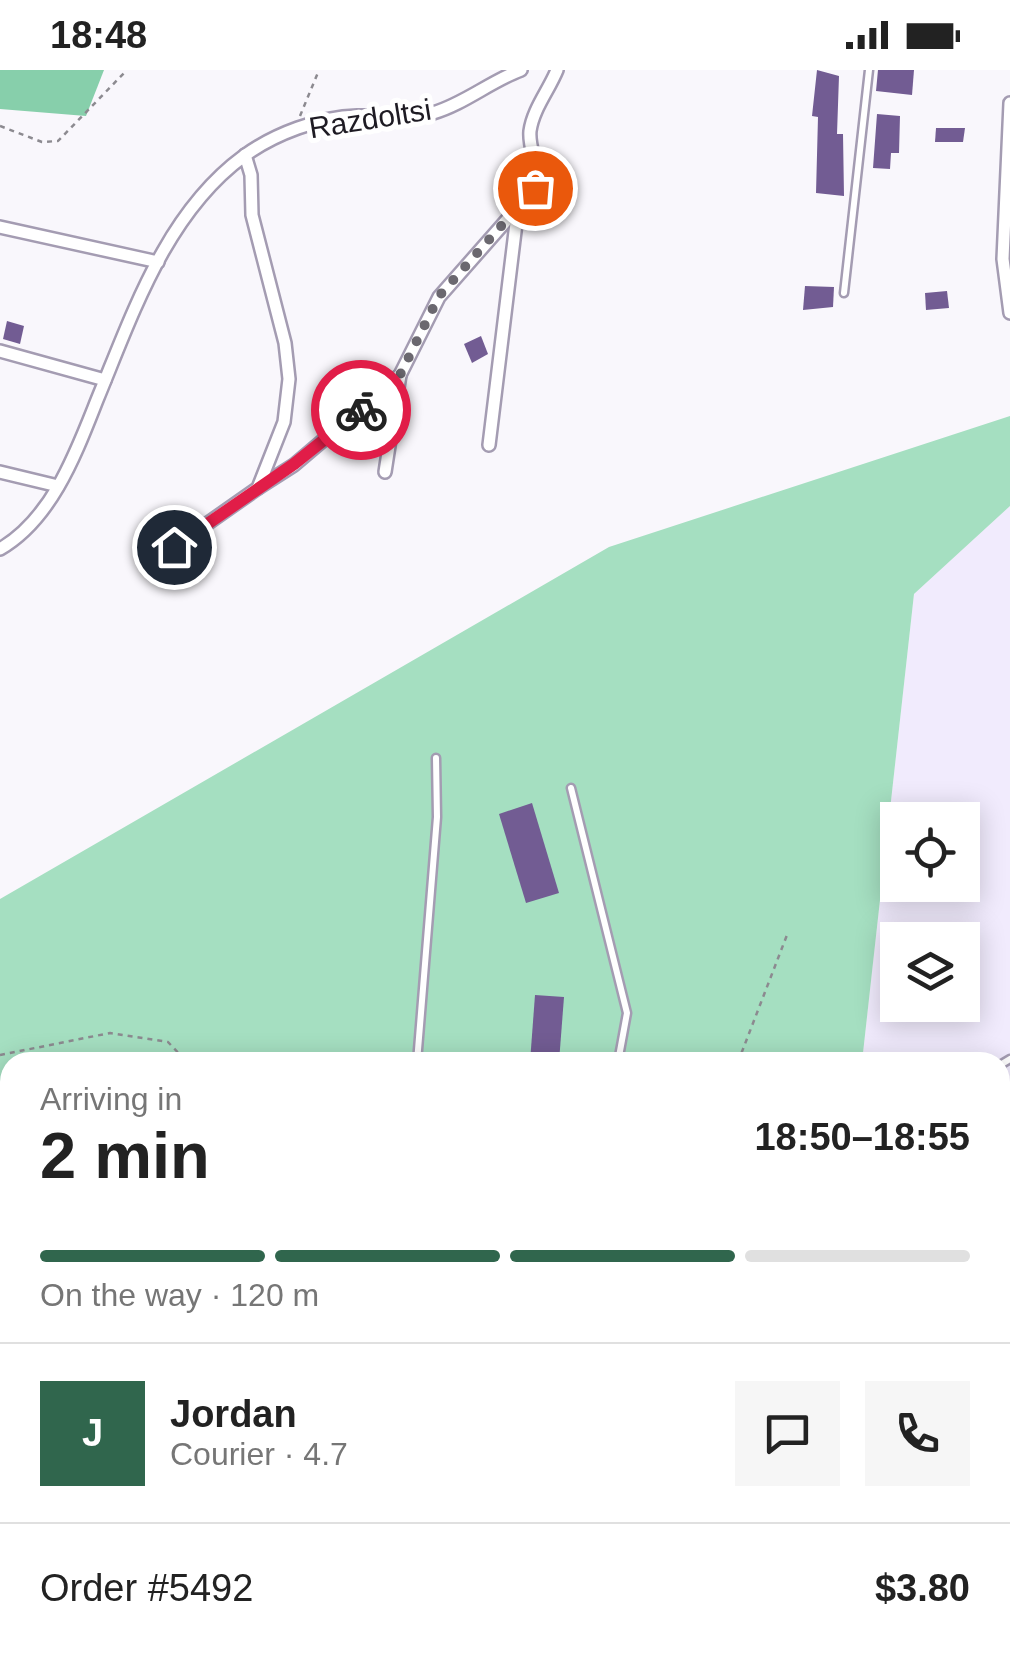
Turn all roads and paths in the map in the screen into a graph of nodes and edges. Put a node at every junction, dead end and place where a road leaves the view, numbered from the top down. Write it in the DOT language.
graph roads {
  1 [pos="126,70"];
  2 [pos="319,70"];
  3 [pos="521,70"];
  4 [pos="558,70"];
  5 [pos="868,70"];
  6 [pos="1010,103"];
  7 [pos="0,126"];
  8 [pos="293,131"];
  9 [pos="245,155"];
  10 [pos="518,207"];
  11 [pos="0,227"];
  12 [pos="158,262"];
  13 [pos="844,294"];
  14 [pos="1010,313"];
  15 [pos="0,351"];
  16 [pos="400,375"];
  17 [pos="106,380"];
  18 [pos="489,445"];
  19 [pos="0,472"];
  20 [pos="385,472"];
  21 [pos="58,486"];
  22 [pos="258,488"];
  23 [pos="174,547"];
  24 [pos="0,549"];
  25 [pos="436,758"];
  26 [pos="571,788"];
  27 [pos="787,935"];
  28 [pos="15,1052"];
  29 [pos="178,1052"];
  30 [pos="418,1052"];
  31 [pos="620,1052"];
  32 [pos="742,1052"];
  1 -- 7 [label="path"];
  2 -- 8 [label="path"];
  3 -- 8 [label="street, Razdoltsi"];
  4 -- 10 [label="street"];
  5 -- 13 [label="lane"];
  6 -- 14 [label="street"];
  8 -- 9 [label="street, Razdoltsi"];
  9 -- 12 [label="street, Razdoltsi"];
  9 -- 22 [label="street"];
  10 -- 16 [label="street"];
  10 -- 18 [label="street"];
  11 -- 12 [label="street"];
  12 -- 17 [label="street, Razdoltsi"];
  15 -- 17 [label="street"];
  16 -- 20 [label="street"];
  16 -- 22 [label="street"];
  17 -- 21 [label="street, Razdoltsi"];
  19 -- 21 [label="street"];
  21 -- 24 [label="street, Razdoltsi"];
  22 -- 23 [label="street"];
  25 -- 30 [label="lane"];
  26 -- 31 [label="lane"];
  27 -- 32 [label="path"];
  28 -- 29 [label="path"];
}
